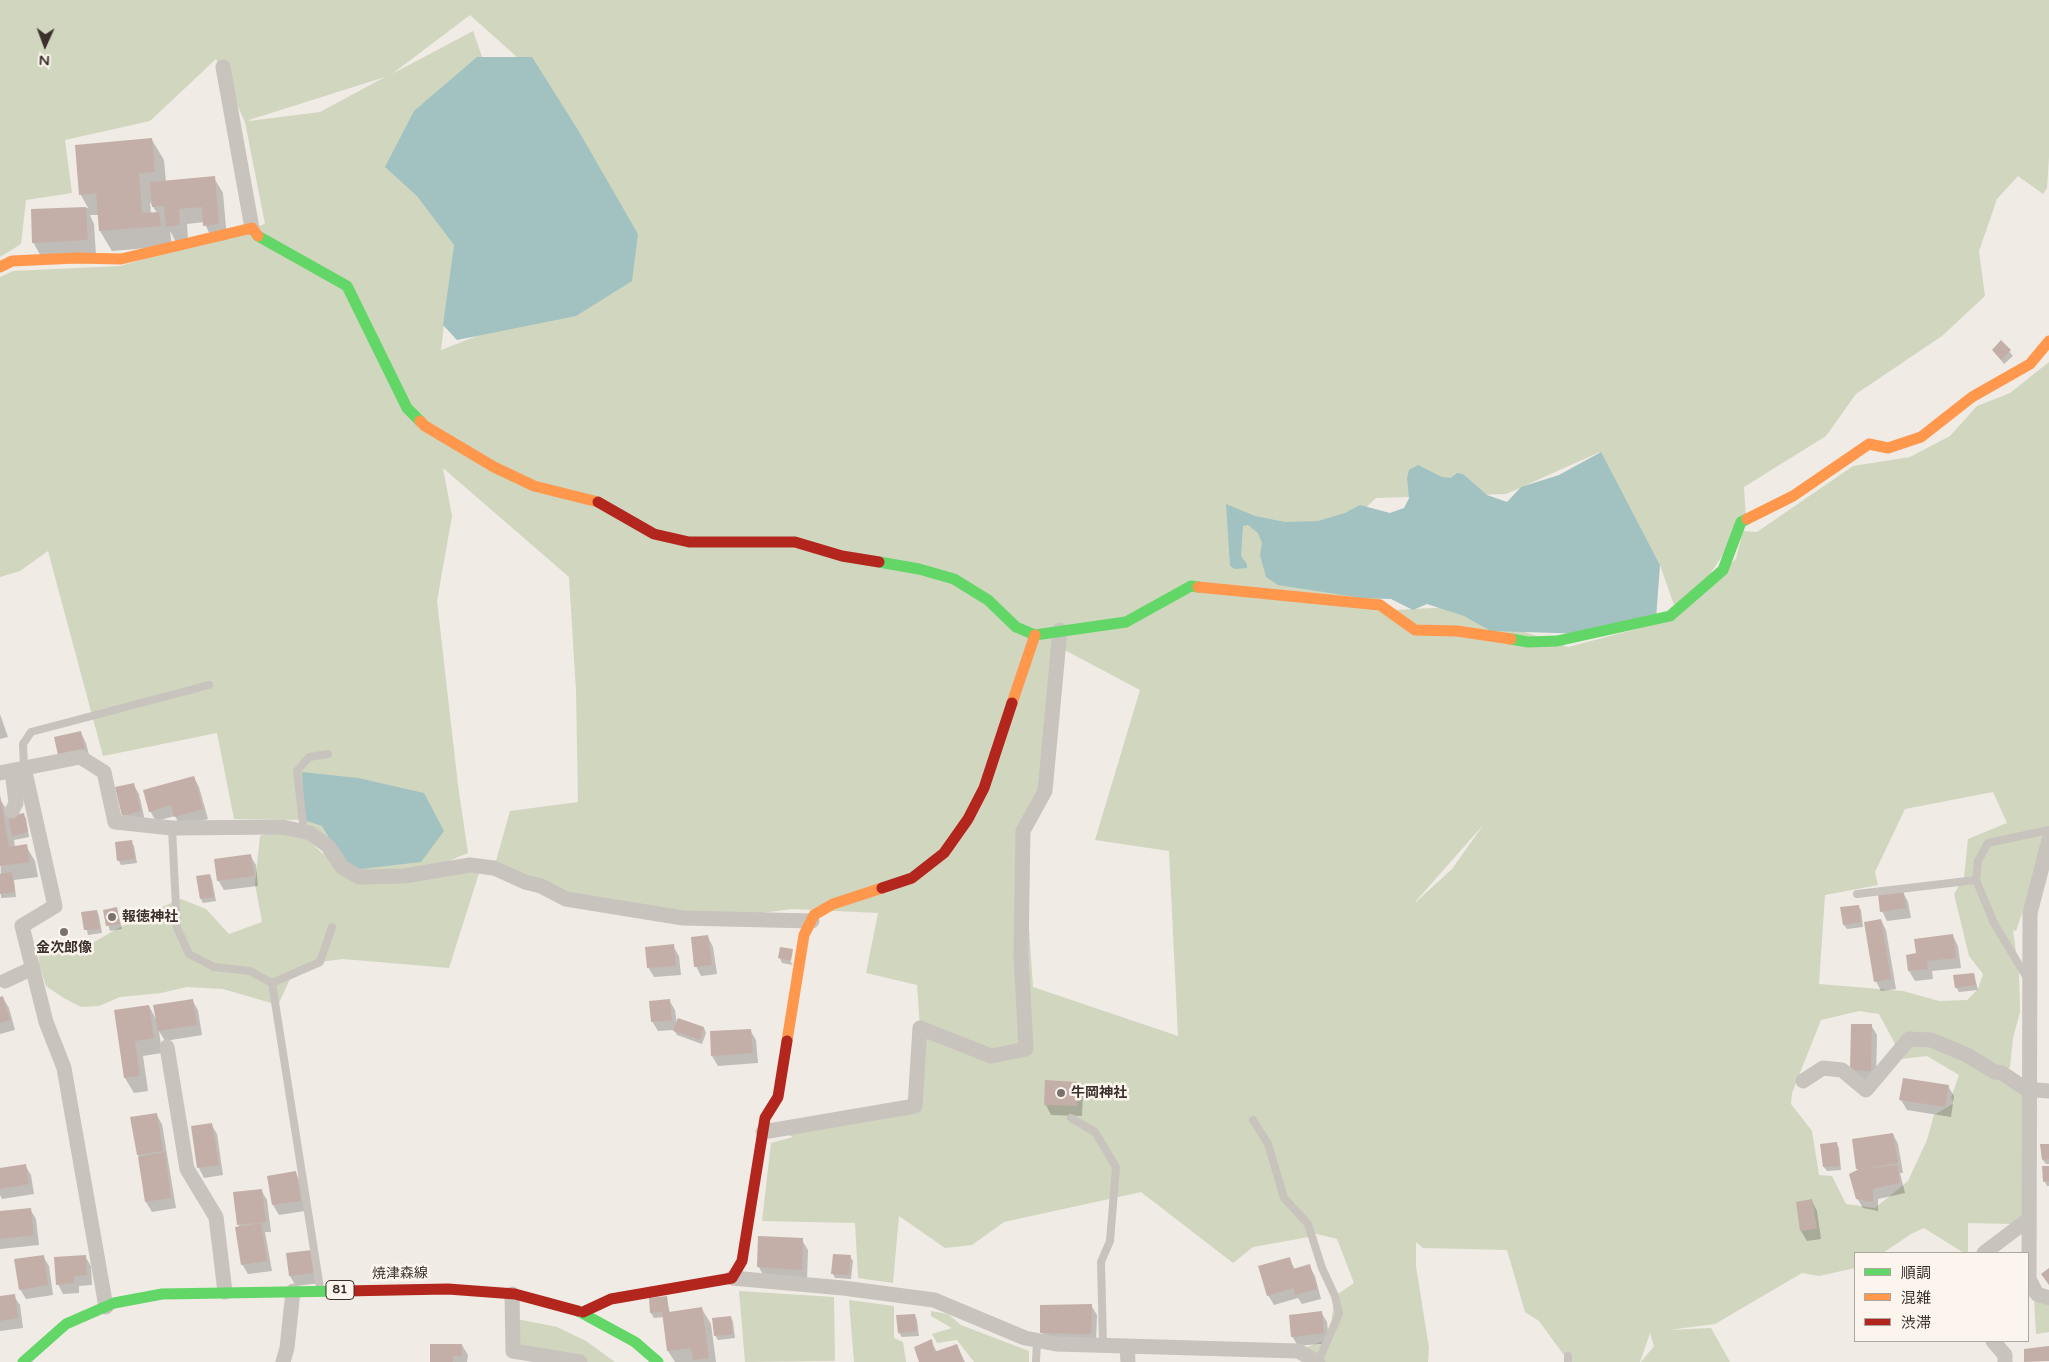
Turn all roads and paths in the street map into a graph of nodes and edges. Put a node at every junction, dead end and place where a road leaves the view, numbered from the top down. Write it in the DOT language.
graph roads {
  1 [pos="223,67"];
  2 [pos="252,228"];
  3 [pos="0,267"];
  4 [pos="2049,341"];
  5 [pos="1060,630"];
  6 [pos="1035,635"];
  7 [pos="209,685"];
  8 [pos="328,754"];
  9 [pos="12,771"];
  10 [pos="12,811"];
  11 [pos="172,828"];
  12 [pos="2049,830"];
  13 [pos="304,832"];
  14 [pos="2049,840"];
  15 [pos="1976,880"];
  16 [pos="1857,894"];
  17 [pos="812,921"];
  18 [pos="332,927"];
  19 [pos="33,968"];
  20 [pos="5,981"];
  21 [pos="272,983"];
  22 [pos="2030,984"];
  23 [pos="167,1047"];
  24 [pos="1803,1081"];
  25 [pos="2030,1091"];
  26 [pos="2049,1091"];
  27 [pos="1070,1118"];
  28 [pos="1253,1120"];
  29 [pos="763,1132"];
  30 [pos="2029,1219"];
  31 [pos="1985,1252"];
  32 [pos="732,1278"];
  33 [pos="320,1290"];
  34 [pos="292,1291"];
  35 [pos="225,1292"];
  36 [pos="512,1294"];
  37 [pos="2049,1298"];
  38 [pos="106,1307"];
  39 [pos="584,1312"];
  40 [pos="1037,1340"];
  41 [pos="1995,1342"];
  42 [pos="1102,1346"];
  43 [pos="1127,1346"];
  44 [pos="23,1362"];
  45 [pos="283,1362"];
  46 [pos="580,1362"];
  47 [pos="658,1362"];
  48 [pos="1036,1362"];
  49 [pos="1128,1362"];
  50 [pos="1318,1362"];
  51 [pos="2005,1362"];
  1 -- 2 [label="street"];
  2 -- 3 [label="street"];
  2 -- 6 [label="street"];
  4 -- 5 [label="street"];
  5 -- 6 [label="street"];
  5 -- 29 [label="street"];
  6 -- 17 [label="street"];
  7 -- 9 [label="lane"];
  8 -- 13 [label="lane"];
  9 -- 10 [label="street"];
  9 -- 11 [label="street"];
  9 -- 19 [label="street"];
  11 -- 13 [label="street"];
  11 -- 21 [label="lane"];
  12 -- 15 [label="lane"];
  13 -- 17 [label="street"];
  14 -- 22 [label="street"];
  15 -- 16 [label="lane"];
  15 -- 22 [label="lane"];
  17 -- 29 [label="street"];
  18 -- 21 [label="lane"];
  19 -- 20 [label="street"];
  19 -- 38 [label="street"];
  21 -- 33 [label="lane"];
  22 -- 25 [label="street"];
  23 -- 35 [label="street"];
  24 -- 25 [label="street"];
  25 -- 26 [label="street"];
  25 -- 30 [label="street"];
  27 -- 42 [label="lane"];
  28 -- 50 [label="lane"];
  29 -- 32 [label="street"];
  30 -- 31 [label="street"];
  30 -- 37 [label="street"];
  32 -- 39 [label="street"];
  32 -- 40 [label="street"];
  33 -- 34 [label="street, 焼津森線 / 81"];
  33 -- 36 [label="street, 焼津森線 / 81"];
  34 -- 35 [label="street, 焼津森線 / 81"];
  34 -- 45 [label="street"];
  35 -- 38 [label="street, 焼津森線 / 81"];
  36 -- 39 [label="street, 焼津森線 / 81"];
  36 -- 46 [label="street"];
  38 -- 44 [label="street, 焼津森線 / 81"];
  39 -- 47 [label="street, 焼津森線 / 81"];
  40 -- 42 [label="street"];
  40 -- 48 [label="lane"];
  41 -- 51 [label="street"];
  42 -- 43 [label="street"];
  43 -- 49 [label="street"];
  43 -- 50 [label="street"];
}
